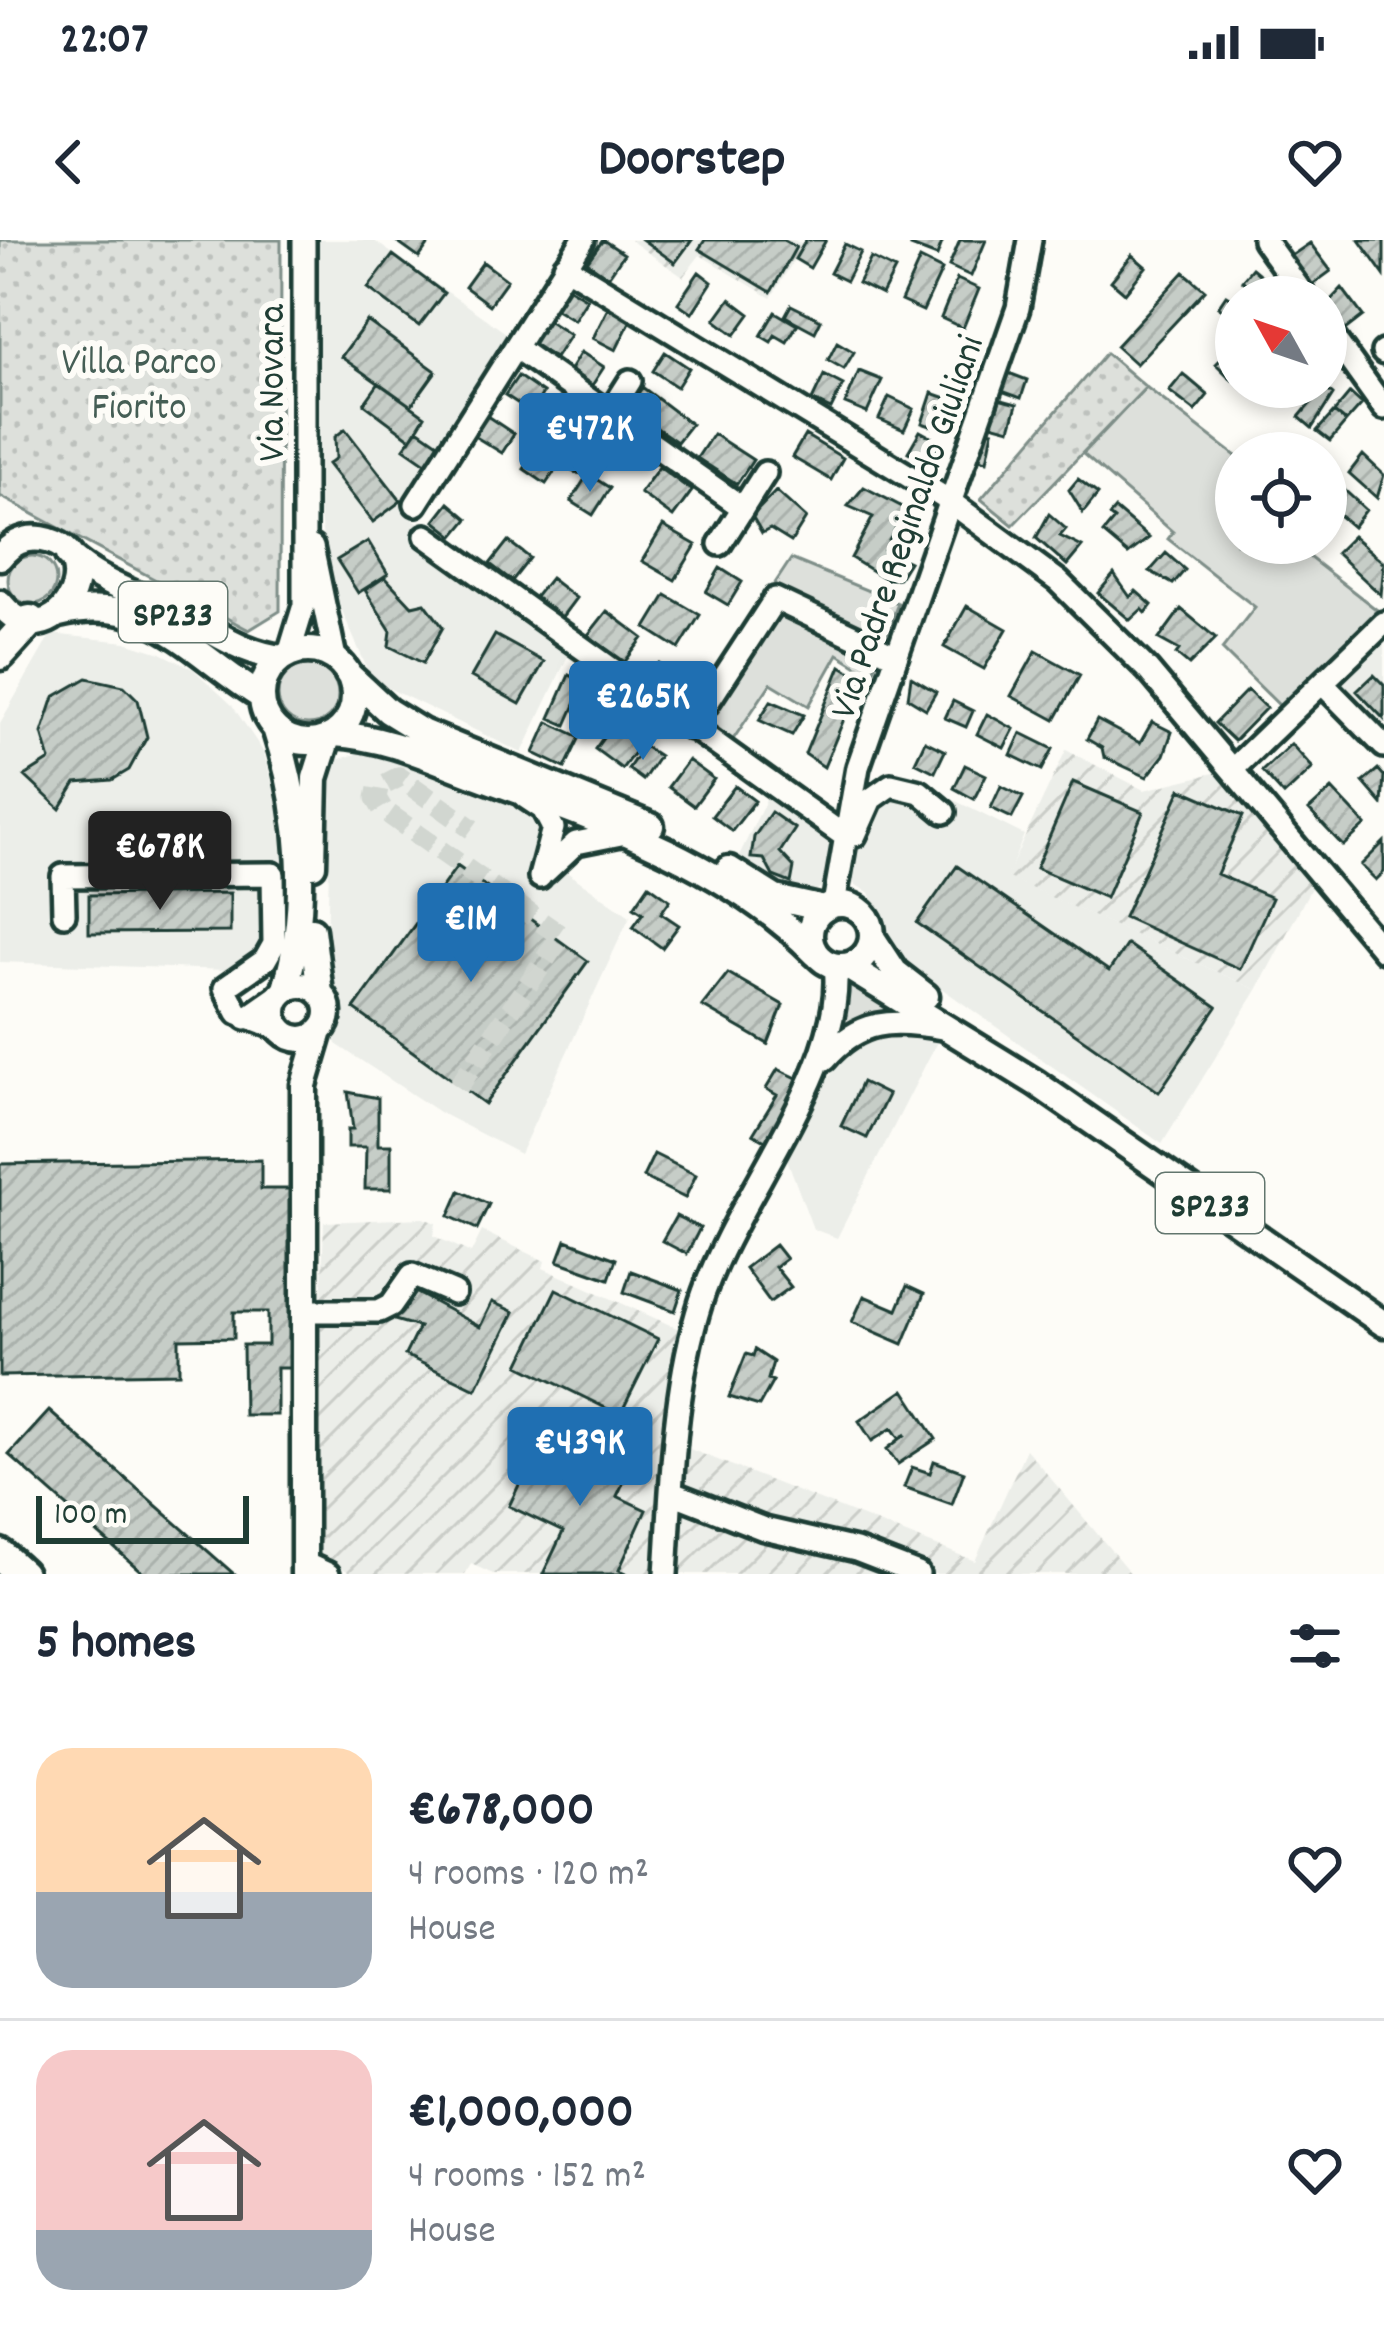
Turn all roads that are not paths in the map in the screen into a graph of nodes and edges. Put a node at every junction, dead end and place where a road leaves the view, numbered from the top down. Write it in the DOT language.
graph roads {
  1 [pos="304,240"];
  2 [pos="583,240"];
  3 [pos="1030,240"];
  4 [pos="1264,240"];
  5 [pos="565,266"];
  6 [pos="1290,276"];
  7 [pos="517,348"];
  8 [pos="1347,355"];
  9 [pos="630,381"];
  10 [pos="1383,404"];
  11 [pos="609,414"];
  12 [pos="580,460"];
  13 [pos="765,473"];
  14 [pos="947,500"];
  15 [pos="416,504"];
  16 [pos="743,508"];
  17 [pos="305,525"];
  18 [pos="11,534"];
  19 [pos="426,536"];
  20 [pos="720,544"];
  21 [pos="68,555"];
  22 [pos="0,557"];
  23 [pos="0,603"];
  24 [pos="44,618"];
  25 [pos="1384,623"];
  26 [pos="0,654"];
  27 [pos="286,656"];
  28 [pos="896,656"];
  29 [pos="342,666"];
  30 [pos="1322,683"];
  31 [pos="262,698"];
  32 [pos="275,728"];
  33 [pos="691,728"];
  34 [pos="331,736"];
  35 [pos="1384,746"];
  36 [pos="1234,767"];
  37 [pos="515,789"];
  38 [pos="944,812"];
  39 [pos="626,833"];
  40 [pos="843,835"];
  41 [pos="830,902"];
  42 [pos="64,914"];
  43 [pos="872,937"];
  44 [pos="1384,951"];
  45 [pos="832,962"];
  46 [pos="282,992"];
  47 [pos="320,992"];
  48 [pos="246,1018"];
  49 [pos="320,1031"];
  50 [pos="958,1031"];
  51 [pos="283,1032"];
  52 [pos="820,1064"];
  53 [pos="1036,1082"];
  54 [pos="304,1084"];
  55 [pos="454,1293"];
  56 [pos="305,1311"];
  57 [pos="1384,1324"];
  58 [pos="672,1493"];
  59 [pos="0,1555"];
  60 [pos="304,1568"];
  61 [pos="21,1574"];
  62 [pos="328,1574"];
  63 [pos="666,1574"];
  64 [pos="917,1574"];
  1 -- 17 [label="street, Via Novara"];
  2 -- 5 [label="street"];
  3 -- 14 [label="street, Via Padre Reginaldo Giuliani"];
  4 -- 6 [label="street"];
  5 -- 7 [label="street"];
  5 -- 14 [label="street"];
  7 -- 11 [label="street"];
  7 -- 15 [label="street"];
  8 -- 10 [label="street"];
  9 -- 11 [label="street"];
  11 -- 12 [label="street"];
  11 -- 16 [label="street"];
  13 -- 16 [label="street"];
  14 -- 28 [label="street, Via Padre Reginaldo Giuliani"];
  14 -- 36 [label="street"];
  16 -- 20 [label="street"];
  17 -- 27 [label="street, Via Novara"];
  17 -- 29 [label="street, Via Novara"];
  18 -- 21 [label="main road, SP233"];
  18 -- 22 [label="main road, SP233"];
  19 -- 33 [label="street"];
  21 -- 24 [label="main road, SP233"];
  21 -- 27 [label="main road, SP233"];
  23 -- 24 [label="main road"];
  24 -- 26 [label="highway"];
  24 -- 31 [label="main road, SP233"];
  25 -- 30 [label="street"];
  27 -- 29 [label="main road, SP233"];
  27 -- 31 [label="main road, SP233"];
  28 -- 33 [label="street"];
  28 -- 40 [label="street, Via Padre Reginaldo Giuliani"];
  29 -- 34 [label="main road"];
  29 -- 41 [label="main road, SP233"];
  30 -- 35 [label="street"];
  30 -- 36 [label="street"];
  31 -- 32 [label="main road, SP233"];
  32 -- 34 [label="main road, SP233"];
  32 -- 46 [label="main road"];
  33 -- 40 [label="street"];
  34 -- 37 [label="main road, SP233"];
  34 -- 47 [label="main road"];
  36 -- 44 [label="street"];
  37 -- 39 [label="main road, SP233"];
  37 -- 39 [label="street"];
  38 -- 41 [label="street"];
  39 -- 45 [label="main road, SP233"];
  40 -- 41 [label="street, Via Padre Reginaldo Giuliani"];
  41 -- 43 [label="main road, SP233"];
  41 -- 45 [label="main road"];
  42 -- 48 [label="street"];
  43 -- 45 [label="main road"];
  43 -- 53 [label="main road, SP233"];
  45 -- 50 [label="main road, SP233"];
  45 -- 52 [label="street"];
  46 -- 47 [label="main road"];
  46 -- 48 [label="street"];
  46 -- 51 [label="main road"];
  47 -- 49 [label="main road"];
  48 -- 51 [label="street"];
  49 -- 51 [label="main road"];
  49 -- 54 [label="main road"];
  50 -- 52 [label="street"];
  50 -- 53 [label="main road, SP233"];
  51 -- 54 [label="main road"];
  52 -- 58 [label="street"];
  53 -- 57 [label="main road, SP233"];
  54 -- 56 [label="main road"];
  55 -- 56 [label="street"];
  56 -- 60 [label="main road"];
  58 -- 63 [label="street"];
  58 -- 64 [label="street"];
  59 -- 61 [label="highway"];
  60 -- 62 [label="street"];
}
